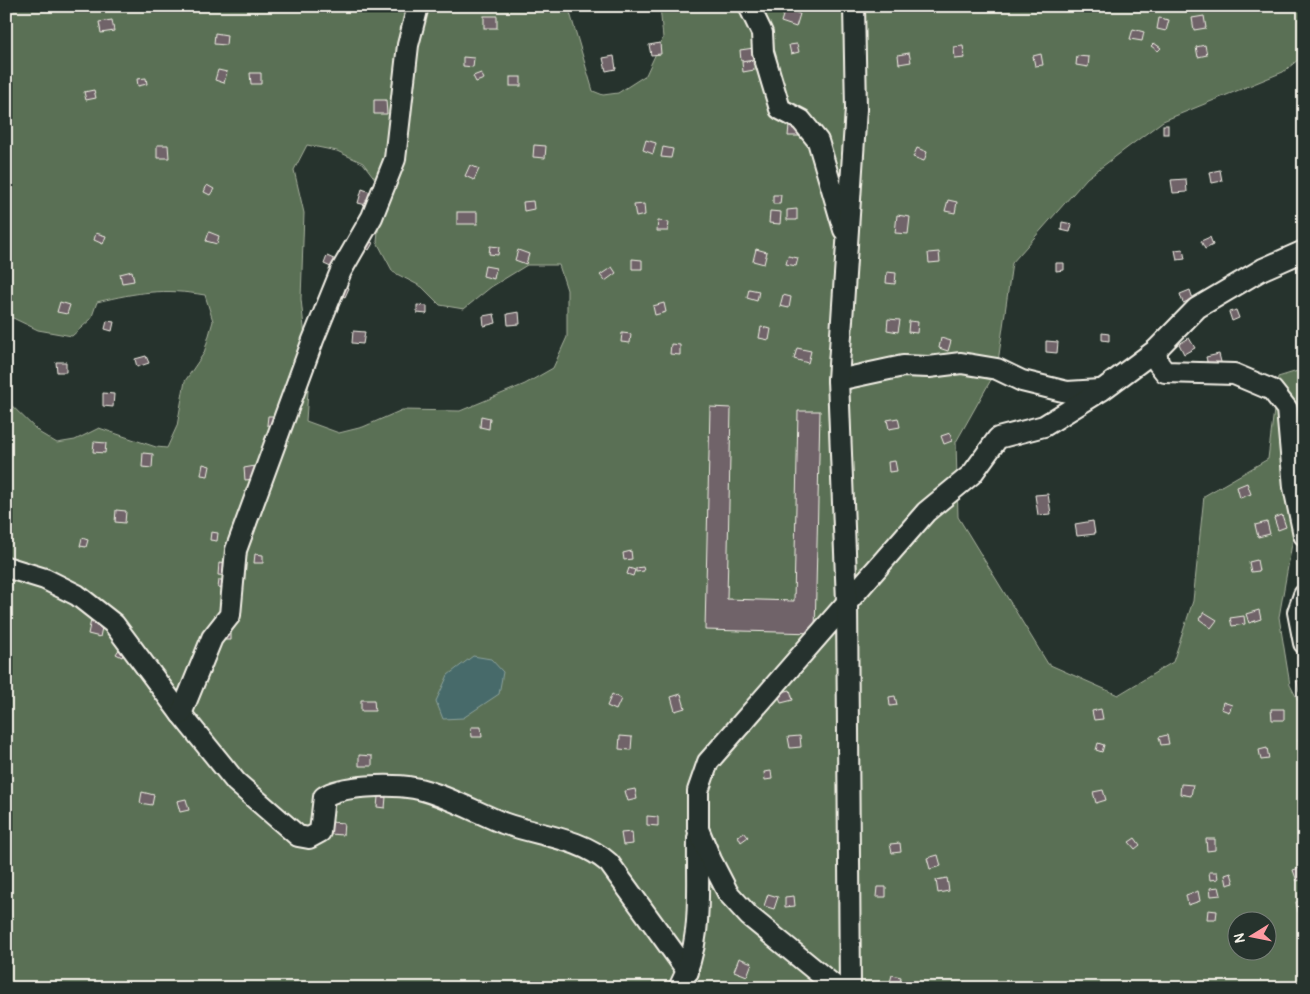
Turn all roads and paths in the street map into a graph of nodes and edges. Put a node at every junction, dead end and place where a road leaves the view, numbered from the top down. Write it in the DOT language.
graph roads {
  1 [pos="418,6"];
  2 [pos="750,6"];
  3 [pos="854,6"];
  4 [pos="847,241"];
  5 [pos="1304,251"];
  6 [pos="1156,350"];
  7 [pos="838,380"];
  8 [pos="1102,390"];
  9 [pos="1304,535"];
  10 [pos="6,567"];
  11 [pos="1304,596"];
  12 [pos="847,601"];
  13 [pos="1304,643"];
  14 [pos="181,714"];
  15 [pos="698,828"];
  16 [pos="684,980"];
  17 [pos="837,988"];
  18 [pos="850,988"];
  1 -- 14 [label="street"];
  2 -- 4 [label="street"];
  3 -- 4 [label="street"];
  4 -- 7 [label="street"];
  5 -- 6 [label="street"];
  6 -- 8 [label="street"];
  6 -- 9 [label="street"];
  7 -- 8 [label="street"];
  7 -- 12 [label="street"];
  8 -- 12 [label="street"];
  10 -- 14 [label="street"];
  11 -- 13 [label="street"];
  12 -- 15 [label="street"];
  12 -- 18 [label="street"];
  14 -- 16 [label="street"];
  15 -- 16 [label="street"];
  15 -- 17 [label="street"];
}
